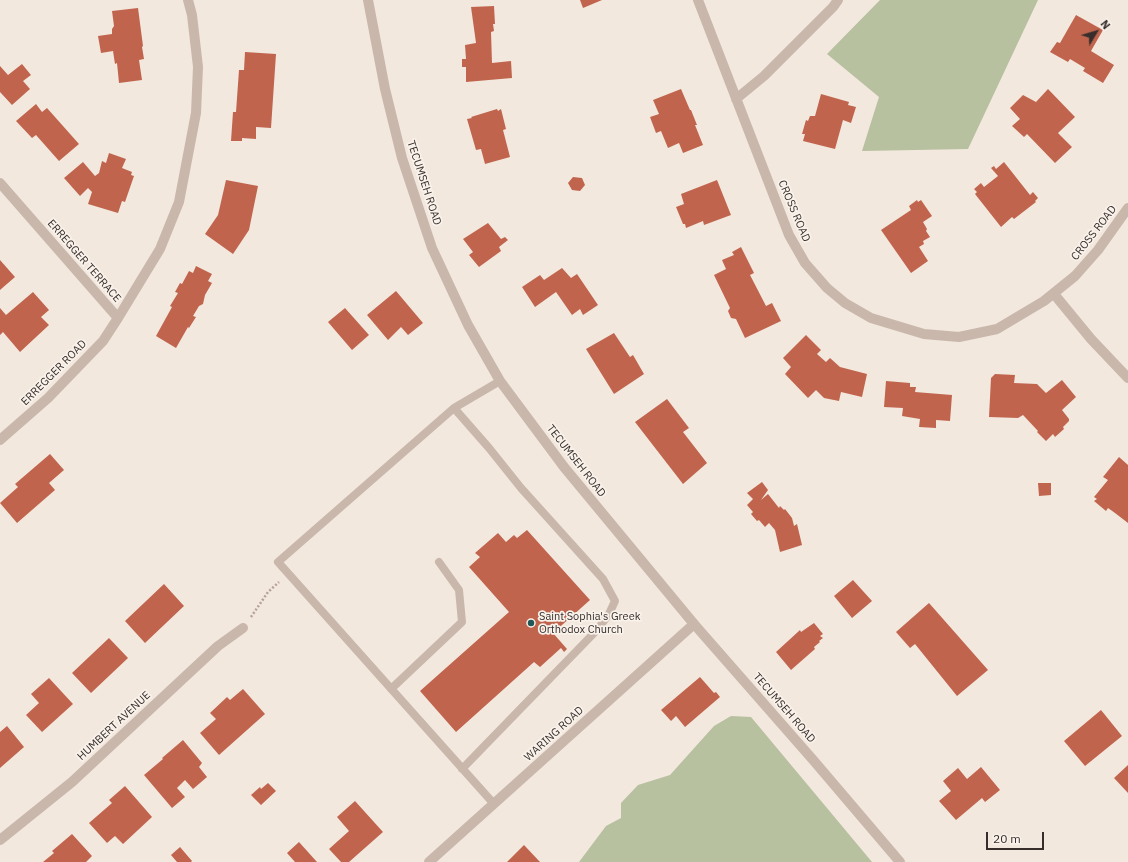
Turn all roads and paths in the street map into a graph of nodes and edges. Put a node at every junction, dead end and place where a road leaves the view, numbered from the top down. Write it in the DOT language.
graph roads {
  1 [pos="188,0"];
  2 [pos="368,0"];
  3 [pos="698,0"];
  4 [pos="838,0"];
  5 [pos="736,98"];
  6 [pos="0,183"];
  7 [pos="1128,208"];
  8 [pos="1054,294"];
  9 [pos="118,318"];
  10 [pos="1128,378"];
  11 [pos="500,380"];
  12 [pos="454,408"];
  13 [pos="0,440"];
  14 [pos="439,562"];
  15 [pos="288,573"];
  16 [pos="694,624"];
  17 [pos="242,628"];
  18 [pos="391,688"];
  19 [pos="462,769"];
  20 [pos="494,804"];
  21 [pos="0,840"];
  22 [pos="429,862"];
  23 [pos="900,862"];
  1 -- 9 [label="street, ERREGGER TERRACE"];
  2 -- 11 [label="street, TECUMSEH ROAD"];
  3 -- 5 [label="street, CROSS ROAD"];
  4 -- 5 [label="street"];
  5 -- 8 [label="street, CROSS ROAD"];
  6 -- 9 [label="street, ERREGGER TERRACE"];
  7 -- 8 [label="street, CROSS ROAD"];
  8 -- 10 [label="street"];
  9 -- 13 [label="street, ERREGGER ROAD"];
  11 -- 12 [label="lane"];
  11 -- 16 [label="street, TECUMSEH ROAD"];
  12 -- 15 [label="lane"];
  12 -- 19 [label="lane"];
  14 -- 18 [label="lane"];
  15 -- 17 [label="path"];
  15 -- 18 [label="lane"];
  16 -- 20 [label="street, WARING ROAD"];
  16 -- 23 [label="street, TECUMSEH ROAD"];
  17 -- 21 [label="street, HUMBERT AVENUE"];
  18 -- 19 [label="lane"];
  19 -- 20 [label="lane"];
  20 -- 22 [label="street, WARING ROAD"];
}
